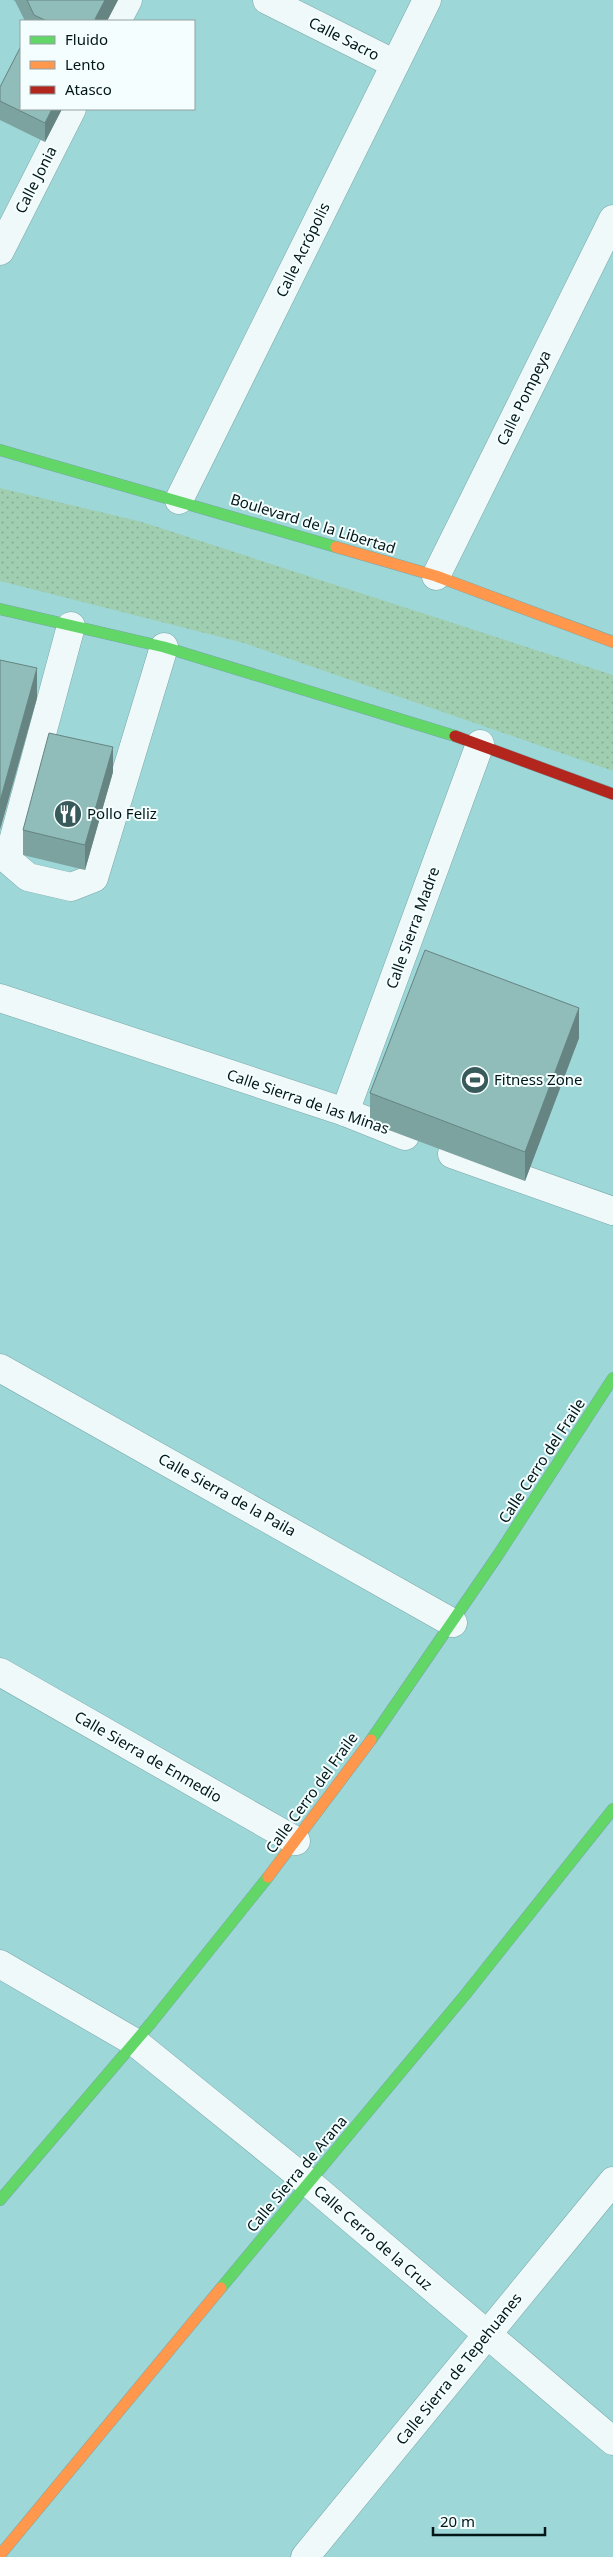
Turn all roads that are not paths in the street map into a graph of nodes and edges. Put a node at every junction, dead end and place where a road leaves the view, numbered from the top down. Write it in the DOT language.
graph roads {
  1 [pos="128,0"];
  2 [pos="267,0"];
  3 [pos="426,0"];
  4 [pos="118,20"];
  5 [pos="395,64"];
  6 [pos="71,110"];
  7 [pos="613,219"];
  8 [pos="0,251"];
  9 [pos="0,450"];
  10 [pos="179,500"];
  11 [pos="436,576"];
  12 [pos="0,609"];
  13 [pos="71,626"];
  14 [pos="613,642"];
  15 [pos="164,647"];
  16 [pos="480,744"];
  17 [pos="613,794"];
  18 [pos="0,998"];
  19 [pos="345,1112"];
  20 [pos="613,1211"];
  21 [pos="0,1368"];
  22 [pos="613,1378"];
  23 [pos="453,1623"];
  24 [pos="0,1672"];
  25 [pos="613,1808"];
  26 [pos="296,1842"];
  27 [pos="0,1964"];
  28 [pos="136,2043"];
  29 [pos="613,2180"];
  30 [pos="309,2183"];
  31 [pos="0,2200"];
  32 [pos="486,2336"];
  33 [pos="613,2442"];
  34 [pos="0,2555"];
  35 [pos="305,2557"];
  1 -- 4 [label="street"];
  2 -- 5 [label="street, Calle Sacro"];
  3 -- 5 [label="street, Calle Acrópolis"];
  5 -- 10 [label="street, Calle Acrópolis"];
  6 -- 8 [label="street, Calle Jonia"];
  7 -- 11 [label="street, Calle Pompeya"];
  9 -- 10 [label="street, Boulevard de la Libertad"];
  10 -- 11 [label="street, Boulevard de la Libertad"];
  11 -- 14 [label="street, Boulevard de la Libertad"];
  12 -- 13 [label="street"];
  13 -- 15 [label="street"];
  13 -- 15 [label="street"];
  15 -- 16 [label="street"];
  16 -- 17 [label="street"];
  16 -- 19 [label="street, Calle Sierra Madre"];
  18 -- 19 [label="street, Calle Sierra de las Minas"];
  19 -- 20 [label="street, Calle Sierra de las Minas"];
  21 -- 23 [label="street, Calle Sierra de la Paila"];
  22 -- 23 [label="street, Calle Cerro del Fraile"];
  23 -- 26 [label="street, Calle Cerro del Fraile"];
  24 -- 26 [label="street, Calle Sierra de Enmedio"];
  25 -- 30 [label="street, Calle Sierra de Arana"];
  26 -- 28 [label="street, Calle Cerro del Fraile"];
  27 -- 28 [label="street, Calle Cerro de la Cruz"];
  28 -- 30 [label="street, Calle Cerro de la Cruz"];
  28 -- 31 [label="street, Calle Cerro del Fraile"];
  29 -- 32 [label="street, Calle Sierra de Tepehuanes"];
  30 -- 32 [label="street, Calle Cerro de la Cruz"];
  30 -- 34 [label="street, Calle Sierra de Arana"];
  32 -- 33 [label="street, Calle Cerro de la Cruz"];
  32 -- 35 [label="street, Calle Sierra de Tepehuanes"];
}
